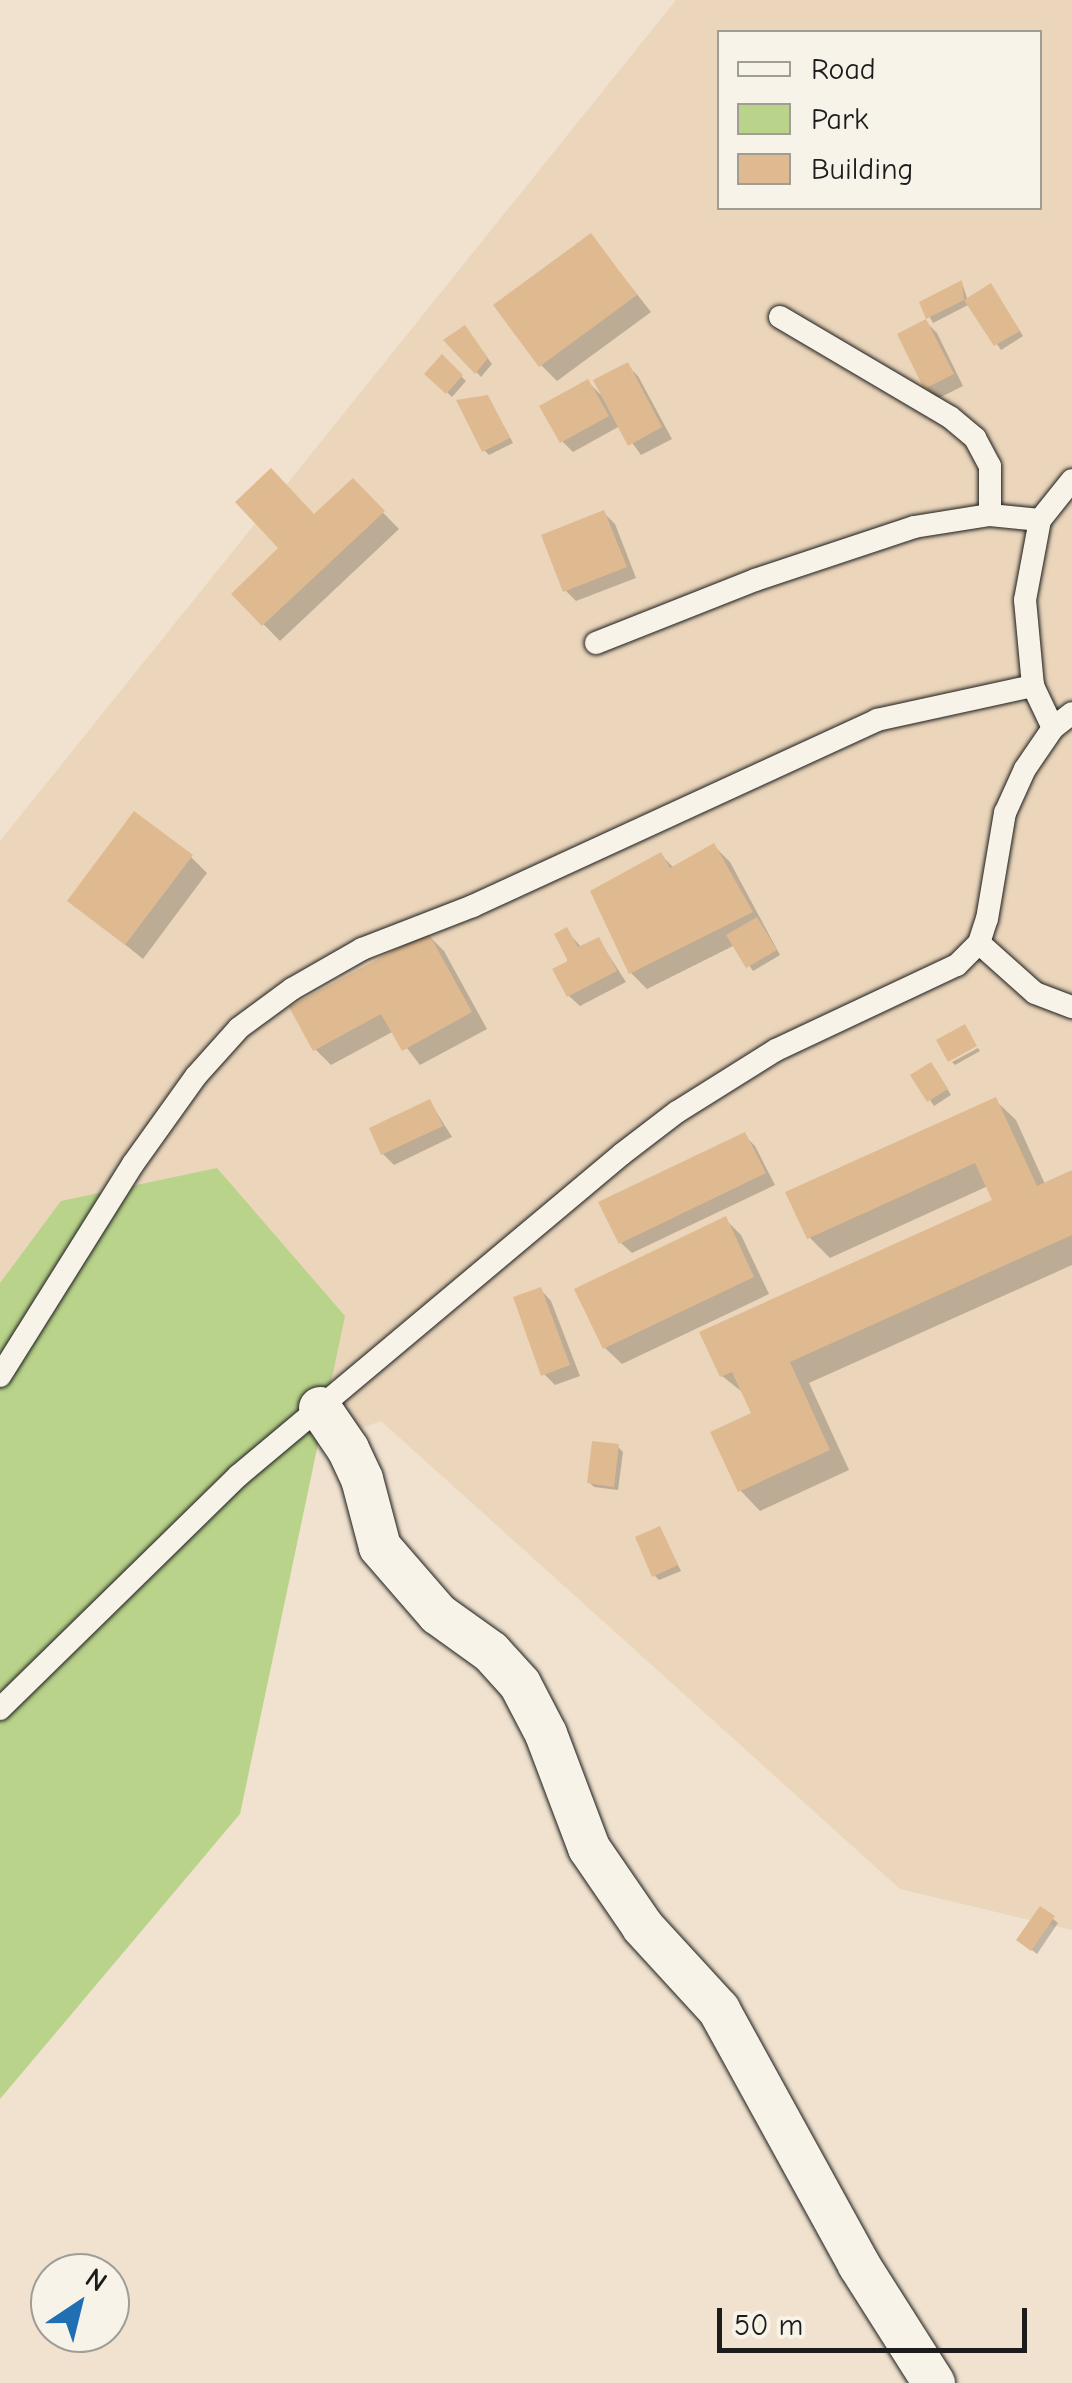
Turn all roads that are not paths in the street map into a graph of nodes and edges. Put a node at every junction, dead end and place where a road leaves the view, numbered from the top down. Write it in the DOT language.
graph roads {
  1 [pos="780,317"];
  2 [pos="1072,480"];
  3 [pos="990,515"];
  4 [pos="1040,520"];
  5 [pos="596,643"];
  6 [pos="1032,686"];
  7 [pos="1072,713"];
  8 [pos="1053,728"];
  9 [pos="979,943"];
  10 [pos="1072,1007"];
  11 [pos="0,1376"];
  12 [pos="320,1408"];
  13 [pos="0,1709"];
  14 [pos="934,2383"];
  1 -- 3 [label="lane"];
  2 -- 4 [label="lane"];
  3 -- 4 [label="lane"];
  3 -- 5 [label="lane"];
  4 -- 6 [label="lane"];
  6 -- 8 [label="lane"];
  6 -- 11 [label="lane"];
  7 -- 8 [label="lane"];
  8 -- 9 [label="lane"];
  9 -- 10 [label="lane"];
  9 -- 12 [label="lane"];
  12 -- 13 [label="lane"];
  12 -- 14 [label="street"];
}
